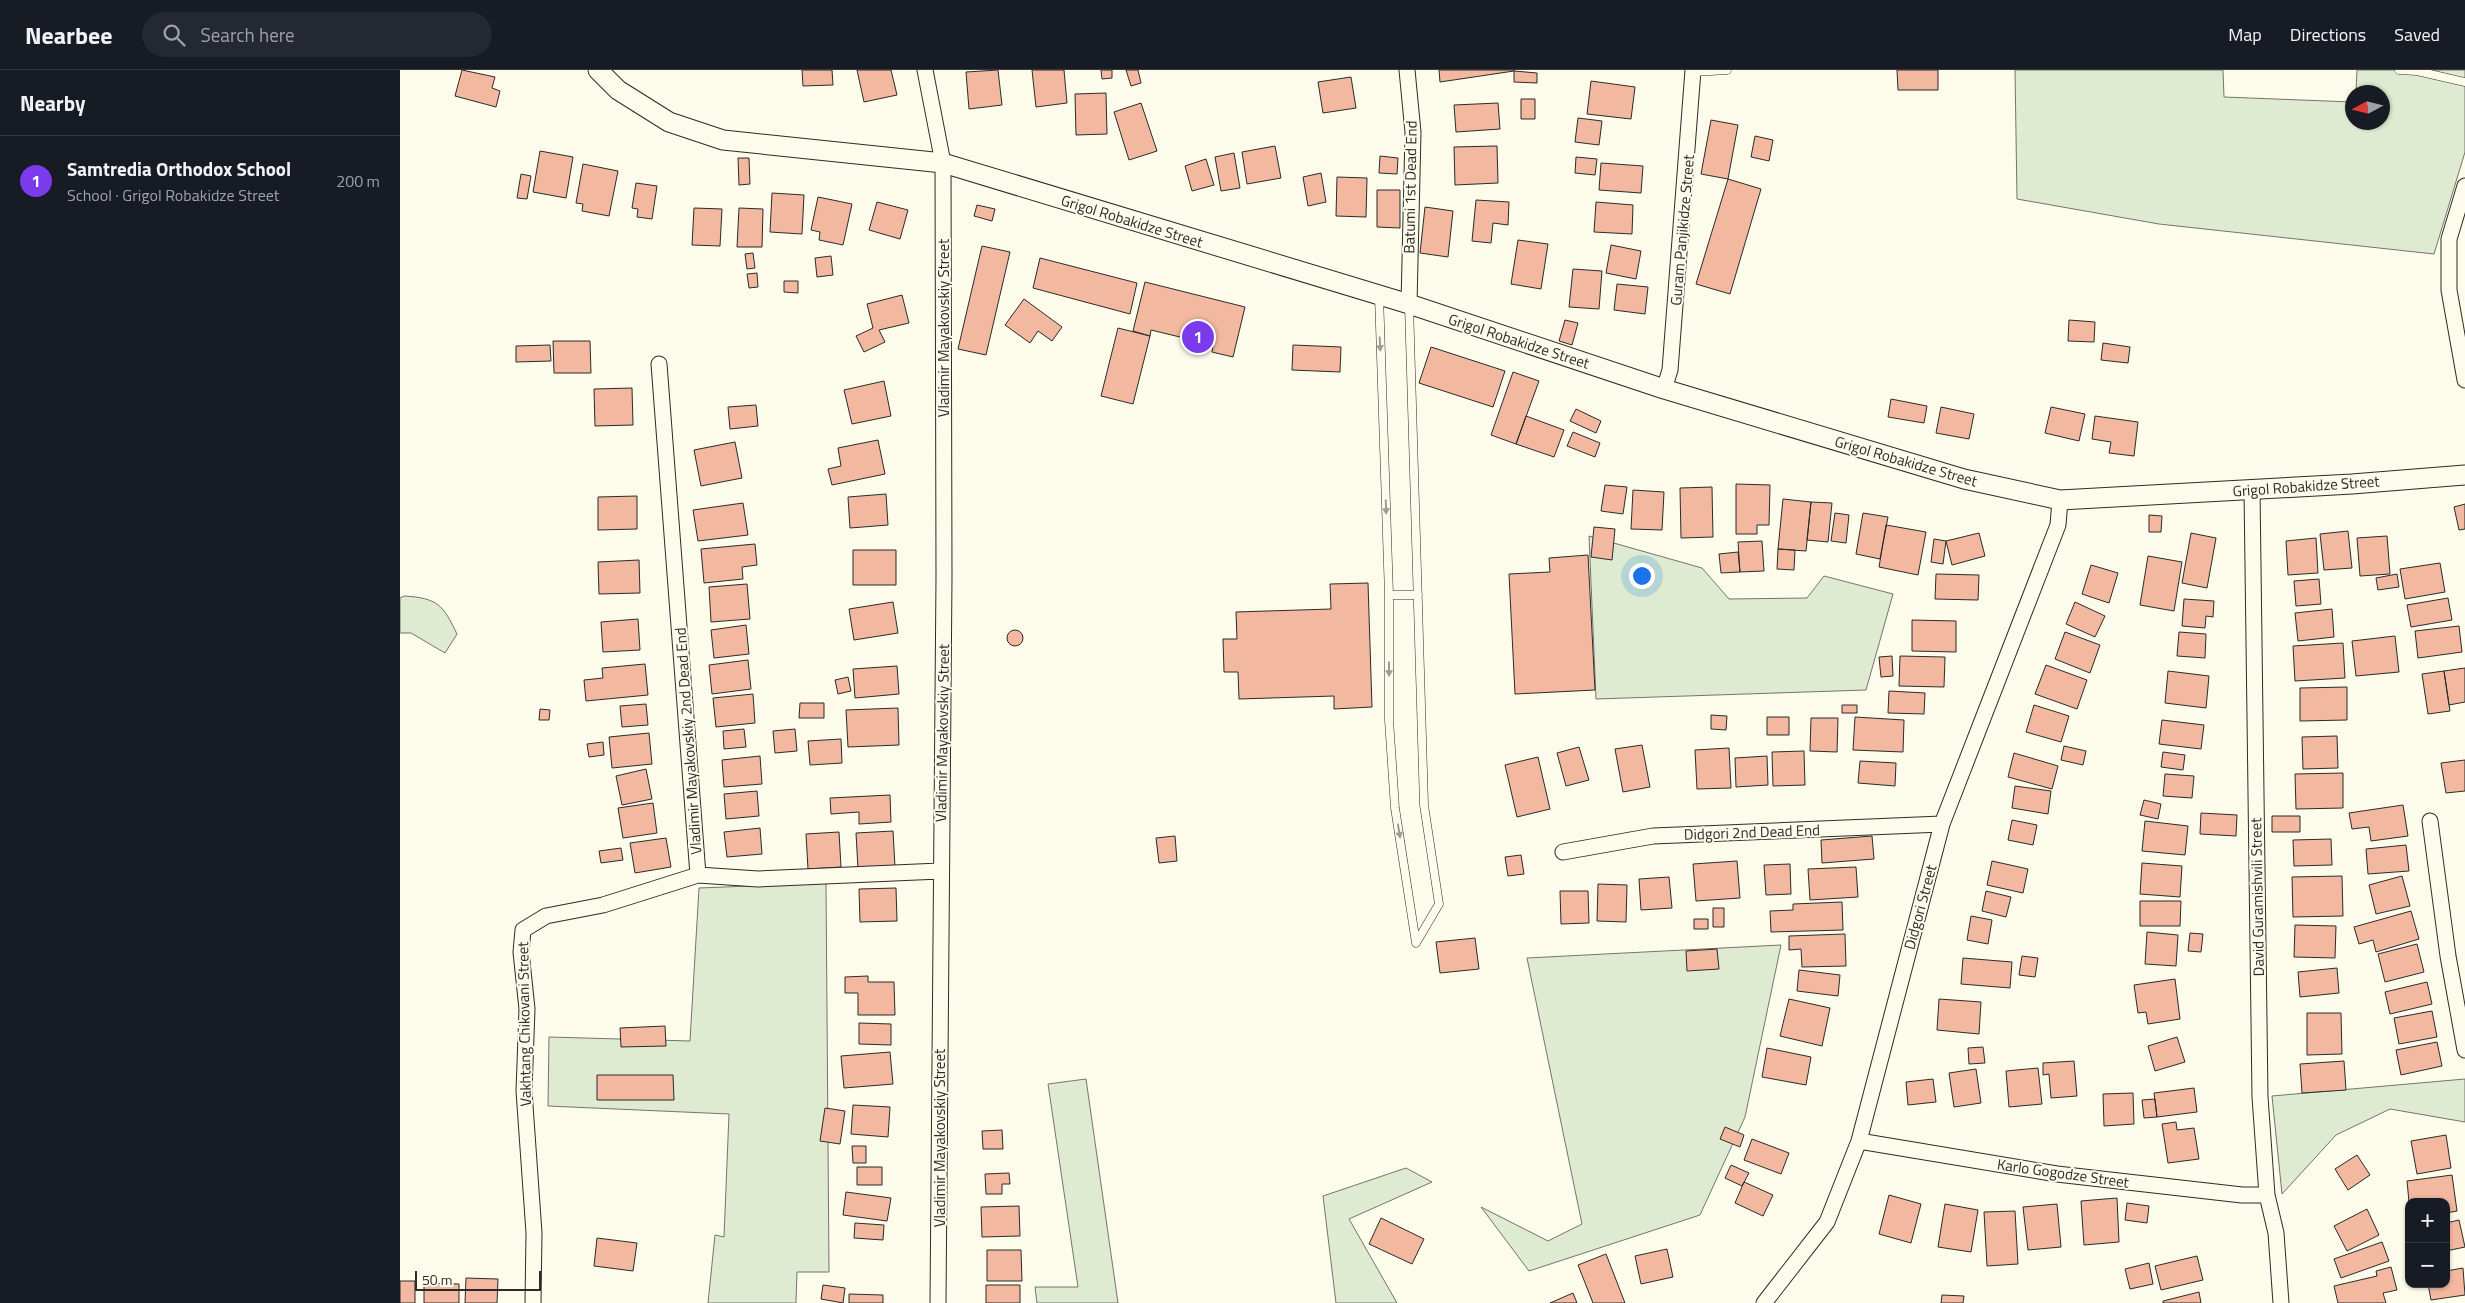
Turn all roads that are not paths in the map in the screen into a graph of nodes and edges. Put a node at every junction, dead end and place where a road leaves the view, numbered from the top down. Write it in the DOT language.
graph roads {
  1 [pos="598,70"];
  2 [pos="925,70"];
  3 [pos="1407,70"];
  4 [pos="1727,70"];
  5 [pos="2399,70"];
  6 [pos="1693,71"];
  7 [pos="2465,82"];
  8 [pos="943,163"];
  9 [pos="2465,186"];
  10 [pos="1379,295"];
  11 [pos="1409,304"];
  12 [pos="659,364"];
  13 [pos="2465,380"];
  14 [pos="1664,389"];
  15 [pos="2465,475"];
  16 [pos="2252,490"];
  17 [pos="2060,500"];
  18 [pos="1389,595"];
  19 [pos="1418,595"];
  20 [pos="2430,821"];
  21 [pos="1942,824"];
  22 [pos="1563,852"];
  23 [pos="940,871"];
  24 [pos="698,875"];
  25 [pos="2465,1050"];
  26 [pos="1859,1141"];
  27 [pos="2268,1195"];
  28 [pos="533,1303"];
  29 [pos="938,1303"];
  30 [pos="1764,1303"];
  31 [pos="2281,1303"];
  1 -- 8 [label="street, Grigol Robakidze Street"];
  2 -- 8 [label="street, Vladimir Mayakovskiy Street"];
  3 -- 11 [label="street, Batumi 1st Dead End"];
  4 -- 6 [label="lane"];
  5 -- 7 [label="lane"];
  6 -- 14 [label="street, Guram Panjikidze Street"];
  8 -- 10 [label="street, Grigol Robakidze Street"];
  8 -- 23 [label="street, Vladimir Mayakovskiy Street"];
  9 -- 13 [label="street"];
  10 -- 11 [label="street, Grigol Robakidze Street"];
  10 -- 18 [label="lane, one-way"];
  11 -- 14 [label="street, Grigol Robakidze Street"];
  11 -- 19 [label="lane"];
  12 -- 24 [label="street, Vladimir Mayakovskiy 2nd Dead End"];
  14 -- 17 [label="street, Grigol Robakidze Street"];
  15 -- 16 [label="street, Grigol Robakidze Street"];
  16 -- 17 [label="street, Grigol Robakidze Street"];
  16 -- 27 [label="street, David Guramishvili Street"];
  17 -- 21 [label="street, Didgori Street"];
  18 -- 19 [label="lane"];
  18 -- 19 [label="lane, one-way"];
  20 -- 25 [label="street"];
  21 -- 22 [label="street, Didgori 2nd Dead End"];
  21 -- 26 [label="street, Didgori Street"];
  23 -- 24 [label="street, Vladimir Mayakovskiy 2nd Dead End"];
  23 -- 29 [label="street, Vladimir Mayakovskiy Street"];
  24 -- 28 [label="street, Vakhtang Chikovani Street"];
  26 -- 27 [label="street, Karlo Gogodze Street"];
  26 -- 30 [label="street, Didgori Street"];
  27 -- 31 [label="street, David Guramishvili Street"];
}
